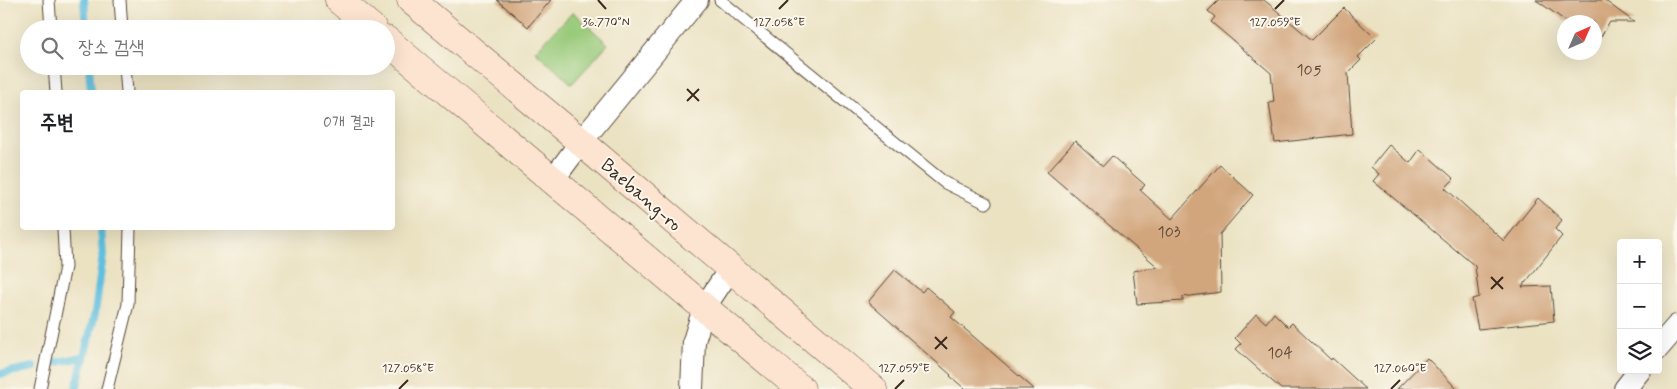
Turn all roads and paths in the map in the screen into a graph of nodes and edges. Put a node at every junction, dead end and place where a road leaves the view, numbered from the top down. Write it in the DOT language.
graph roads {
  1 [pos="50,0"];
  2 [pos="120,0"];
  3 [pos="339,0"];
  4 [pos="411,0"];
  5 [pos="698,0"];
  6 [pos="720,0"];
  7 [pos="51,20"];
  8 [pos="121,20"];
  9 [pos="362,20"];
  10 [pos="395,48"];
  11 [pos="55,75"];
  12 [pos="126,75"];
  13 [pos="56,90"];
  14 [pos="127,90"];
  15 [pos="582,142"];
  16 [pos="552,181"];
  17 [pos="986,203"];
  18 [pos="63,230"];
  19 [pos="130,230"];
  20 [pos="730,268"];
  21 [pos="704,308"];
  22 [pos="1677,326"];
  23 [pos="1662,343"];
  24 [pos="1637,374"];
  25 [pos="40,389"];
  26 [pos="107,389"];
  27 [pos="692,389"];
  28 [pos="801,389"];
  29 [pos="872,389"];
  30 [pos="1625,389"];
  1 -- 7 [label="lane"];
  2 -- 8 [label="lane"];
  3 -- 9 [label="street"];
  4 -- 15 [label="street, Baebang-ro"];
  5 -- 15 [label="street"];
  6 -- 17 [label="lane"];
  10 -- 16 [label="street"];
  11 -- 13 [label="lane"];
  12 -- 14 [label="lane"];
  15 -- 16 [label="street"];
  15 -- 20 [label="street, Baebang-ro"];
  16 -- 21 [label="street"];
  18 -- 25 [label="lane"];
  19 -- 26 [label="lane"];
  20 -- 21 [label="street"];
  20 -- 29 [label="street, Baebang-ro"];
  21 -- 27 [label="street"];
  21 -- 28 [label="street"];
  22 -- 23 [label="street"];
  24 -- 30 [label="street"];
}
